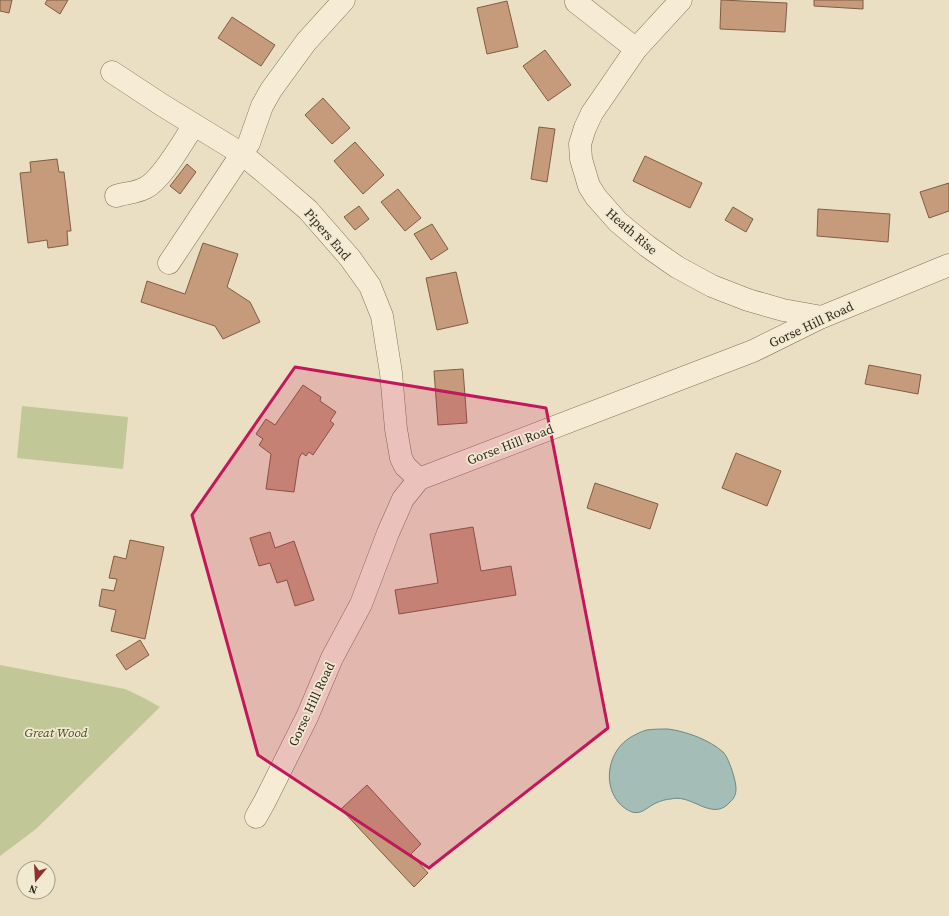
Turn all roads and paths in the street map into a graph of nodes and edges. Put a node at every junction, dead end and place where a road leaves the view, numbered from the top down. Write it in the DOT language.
graph roads {
  1 [pos="344,0"];
  2 [pos="681,0"];
  3 [pos="576,2"];
  4 [pos="636,49"];
  5 [pos="112,72"];
  6 [pos="194,125"];
  7 [pos="242,154"];
  8 [pos="116,196"];
  9 [pos="169,263"];
  10 [pos="949,265"];
  11 [pos="822,317"];
  12 [pos="419,479"];
  13 [pos="256,817"];
  1 -- 7 [label="street"];
  2 -- 4 [label="street, Heath Rise"];
  3 -- 4 [label="street"];
  4 -- 11 [label="street, Heath Rise"];
  5 -- 6 [label="street, Pipers End"];
  6 -- 7 [label="street, Pipers End"];
  6 -- 8 [label="street"];
  7 -- 9 [label="street"];
  7 -- 12 [label="street, Pipers End"];
  10 -- 11 [label="street, Gorse Hill Road"];
  11 -- 12 [label="street, Gorse Hill Road"];
  12 -- 13 [label="street, Gorse Hill Road"];
}
